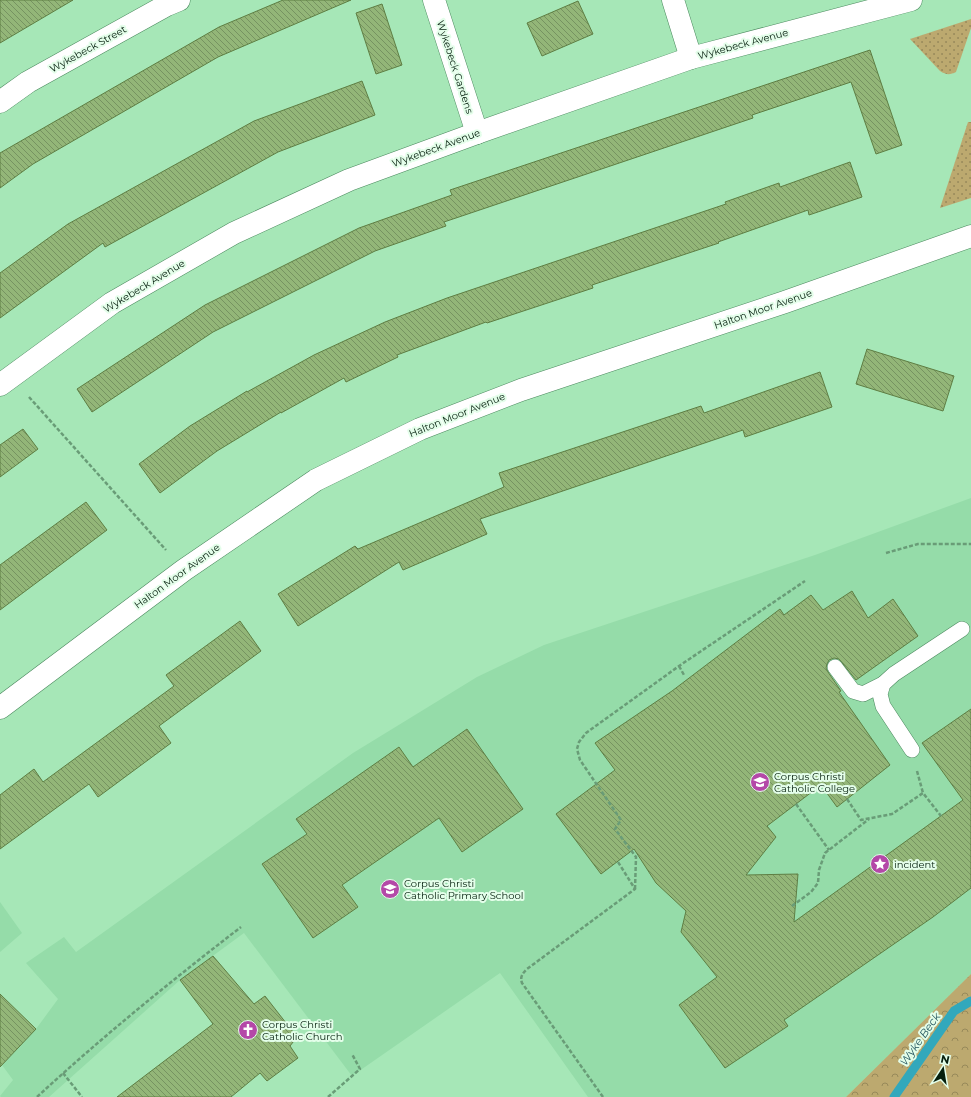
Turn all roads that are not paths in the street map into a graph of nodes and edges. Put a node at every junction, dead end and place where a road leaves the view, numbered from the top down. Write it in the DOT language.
graph roads {
  1 [pos="179,0"];
  2 [pos="434,0"];
  3 [pos="673,0"];
  4 [pos="912,0"];
  5 [pos="691,58"];
  6 [pos="0,102"];
  7 [pos="477,133"];
  8 [pos="971,236"];
  9 [pos="6,380"];
  10 [pos="962,629"];
  11 [pos="835,667"];
  12 [pos="883,684"];
  13 [pos="0,708"];
  14 [pos="912,750"];
  1 -- 6 [label="street, Wykebeck Street"];
  2 -- 7 [label="street, Wykebeck Gardens"];
  3 -- 5 [label="street"];
  4 -- 5 [label="street, Wykebeck Avenue"];
  5 -- 7 [label="street, Wykebeck Avenue"];
  7 -- 9 [label="street, Wykebeck Avenue"];
  8 -- 13 [label="street, Halton Moor Avenue"];
  10 -- 12 [label="lane"];
  11 -- 12 [label="lane"];
  12 -- 14 [label="lane"];
}
